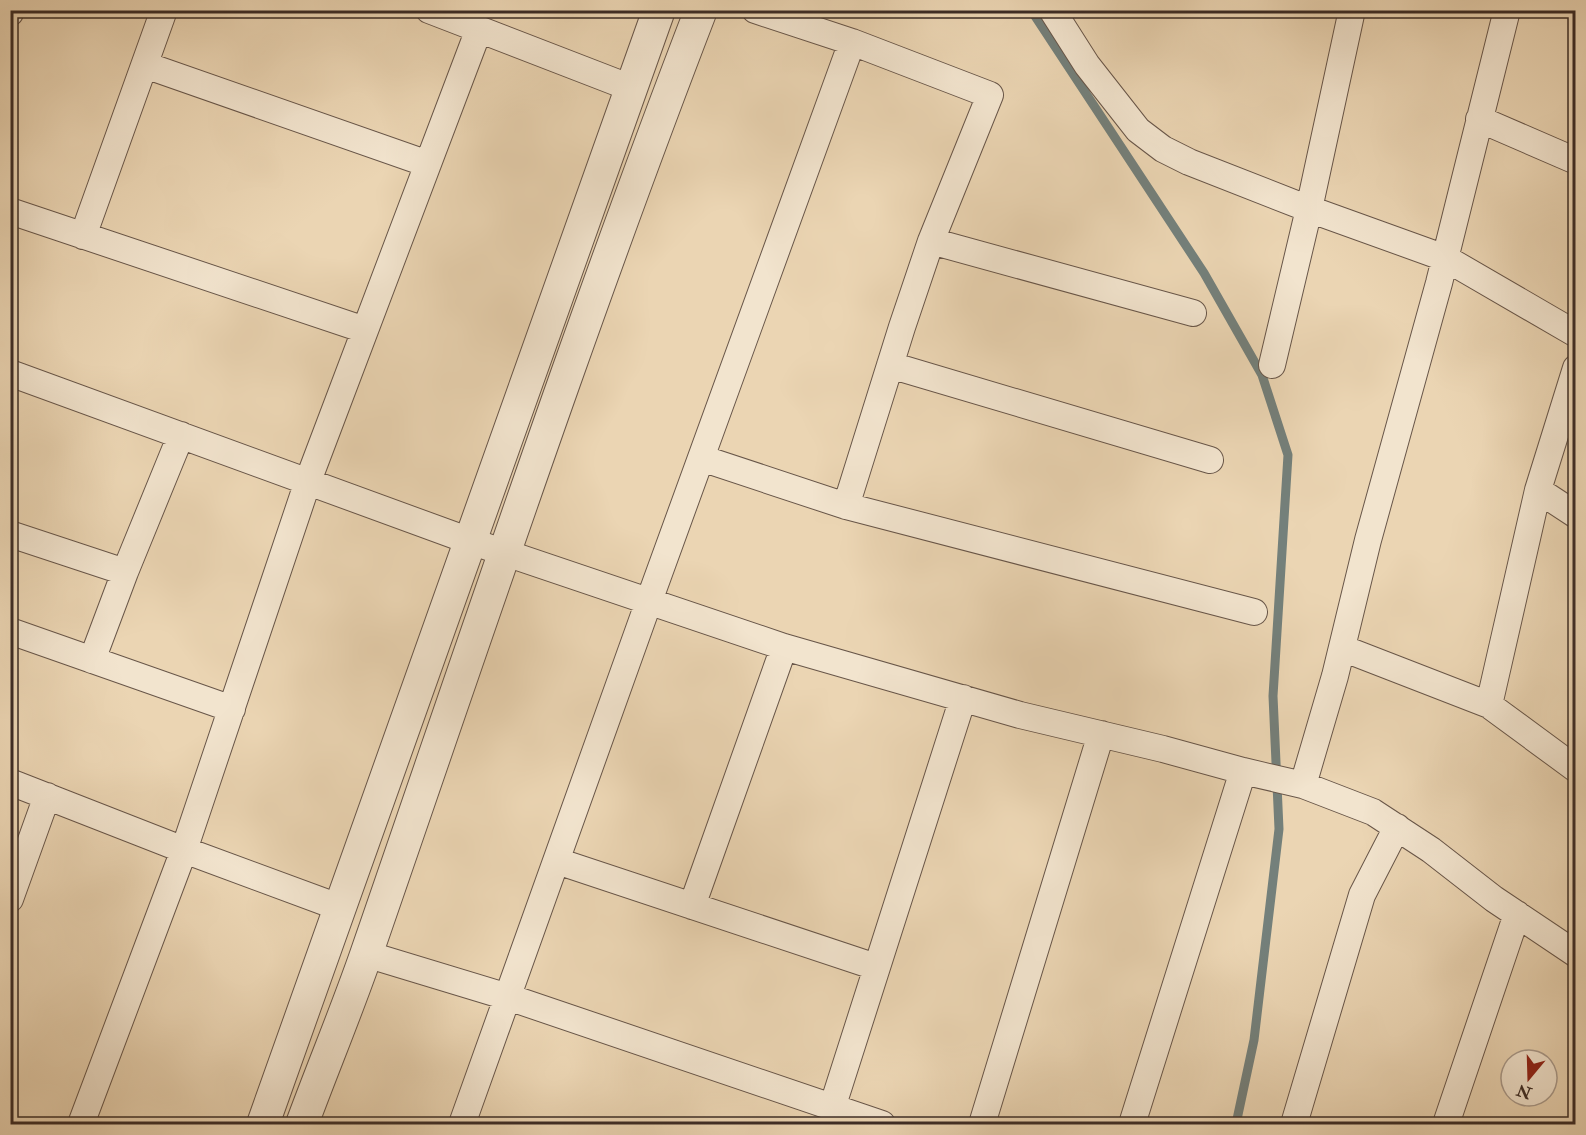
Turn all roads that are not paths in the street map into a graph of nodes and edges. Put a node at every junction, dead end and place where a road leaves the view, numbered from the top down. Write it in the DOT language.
graph roads {
  1 [pos="164,10"];
  2 [pos="429,10"];
  3 [pos="659,10"];
  4 [pos="701,10"];
  5 [pos="755,10"];
  6 [pos="1052,10"];
  7 [pos="1352,10"];
  8 [pos="1507,10"];
  9 [pos="479,28"];
  10 [pos="852,42"];
  11 [pos="145,64"];
  12 [pos="631,88"];
  13 [pos="1479,119"];
  14 [pos="1575,160"];
  15 [pos="428,164"];
  16 [pos="1309,209"];
  17 [pos="10,211"];
  18 [pos="83,236"];
  19 [pos="931,242"];
  20 [pos="1445,258"];
  21 [pos="1193,313"];
  22 [pos="365,330"];
  23 [pos="1575,334"];
  24 [pos="890,365"];
  25 [pos="1272,365"];
  26 [pos="1575,368"];
  27 [pos="10,373"];
  28 [pos="181,435"];
  29 [pos="701,458"];
  30 [pos="1210,460"];
  31 [pos="308,481"];
  32 [pos="1538,490"];
  33 [pos="846,506"];
  34 [pos="1575,515"];
  35 [pos="10,534"];
  36 [pos="470,541"];
  37 [pos="505,553"];
  38 [pos="125,572"];
  39 [pos="649,601"];
  40 [pos="1254,612"];
  41 [pos="10,631"];
  42 [pos="784,647"];
  43 [pos="1342,648"];
  44 [pos="92,660"];
  45 [pos="963,698"];
  46 [pos="1489,705"];
  47 [pos="232,709"];
  48 [pos="1101,734"];
  49 [pos="1575,769"];
  50 [pos="1250,773"];
  51 [pos="10,782"];
  52 [pos="1294,783"];
  53 [pos="48,795"];
  54 [pos="1396,827"];
  55 [pos="184,850"];
  56 [pos="556,861"];
  57 [pos="10,899"];
  58 [pos="692,906"];
  59 [pos="341,908"];
  60 [pos="1517,914"];
  61 [pos="366,954"];
  62 [pos="1575,954"];
  63 [pos="876,968"];
  64 [pos="508,997"];
  65 [pos="832,1107"];
  66 [pos="81,1125"];
  67 [pos="263,1125"];
  68 [pos="302,1125"];
  69 [pos="462,1125"];
  70 [pos="882,1125"];
  71 [pos="982,1125"];
  72 [pos="1132,1125"];
  73 [pos="1294,1125"];
  74 [pos="1446,1125"];
  1 -- 11 [label="street"];
  2 -- 9 [label="street"];
  3 -- 12 [label="street"];
  4 -- 37 [label="street"];
  5 -- 10 [label="street"];
  6 -- 16 [label="street"];
  7 -- 16 [label="street"];
  8 -- 13 [label="street"];
  9 -- 12 [label="street"];
  9 -- 15 [label="street"];
  10 -- 19 [label="street"];
  10 -- 29 [label="street"];
  11 -- 15 [label="street"];
  11 -- 18 [label="street"];
  12 -- 36 [label="street"];
  13 -- 14 [label="street"];
  13 -- 20 [label="street"];
  15 -- 22 [label="street"];
  16 -- 20 [label="street"];
  16 -- 25 [label="street"];
  17 -- 18 [label="street"];
  18 -- 22 [label="street"];
  19 -- 21 [label="street"];
  19 -- 24 [label="street"];
  20 -- 23 [label="street"];
  20 -- 43 [label="street"];
  22 -- 31 [label="street"];
  24 -- 30 [label="street"];
  24 -- 33 [label="street"];
  26 -- 32 [label="street"];
  27 -- 28 [label="street"];
  28 -- 31 [label="street"];
  28 -- 38 [label="street"];
  29 -- 33 [label="street"];
  29 -- 39 [label="street"];
  31 -- 36 [label="street"];
  31 -- 47 [label="street"];
  32 -- 34 [label="street"];
  32 -- 46 [label="street"];
  33 -- 40 [label="street"];
  35 -- 38 [label="street"];
  36 -- 37 [label="street"];
  36 -- 59 [label="street"];
  37 -- 39 [label="street"];
  37 -- 61 [label="street"];
  38 -- 44 [label="street"];
  39 -- 42 [label="street"];
  39 -- 56 [label="street"];
  41 -- 44 [label="street"];
  42 -- 45 [label="street"];
  42 -- 58 [label="street"];
  43 -- 46 [label="street"];
  43 -- 52 [label="street"];
  44 -- 47 [label="street"];
  45 -- 48 [label="street"];
  45 -- 63 [label="street"];
  46 -- 49 [label="street"];
  47 -- 55 [label="street"];
  48 -- 50 [label="street"];
  48 -- 71 [label="street"];
  50 -- 52 [label="street"];
  50 -- 72 [label="street"];
  51 -- 53 [label="street"];
  52 -- 54 [label="street"];
  53 -- 55 [label="street"];
  53 -- 57 [label="street"];
  54 -- 60 [label="street"];
  54 -- 73 [label="street"];
  55 -- 59 [label="street"];
  55 -- 66 [label="street"];
  56 -- 58 [label="street"];
  56 -- 64 [label="street"];
  58 -- 63 [label="street"];
  59 -- 67 [label="street"];
  60 -- 62 [label="street"];
  60 -- 74 [label="street"];
  61 -- 64 [label="street"];
  61 -- 68 [label="street"];
  63 -- 65 [label="street"];
  64 -- 65 [label="street"];
  64 -- 69 [label="street"];
  65 -- 70 [label="street"];
}
